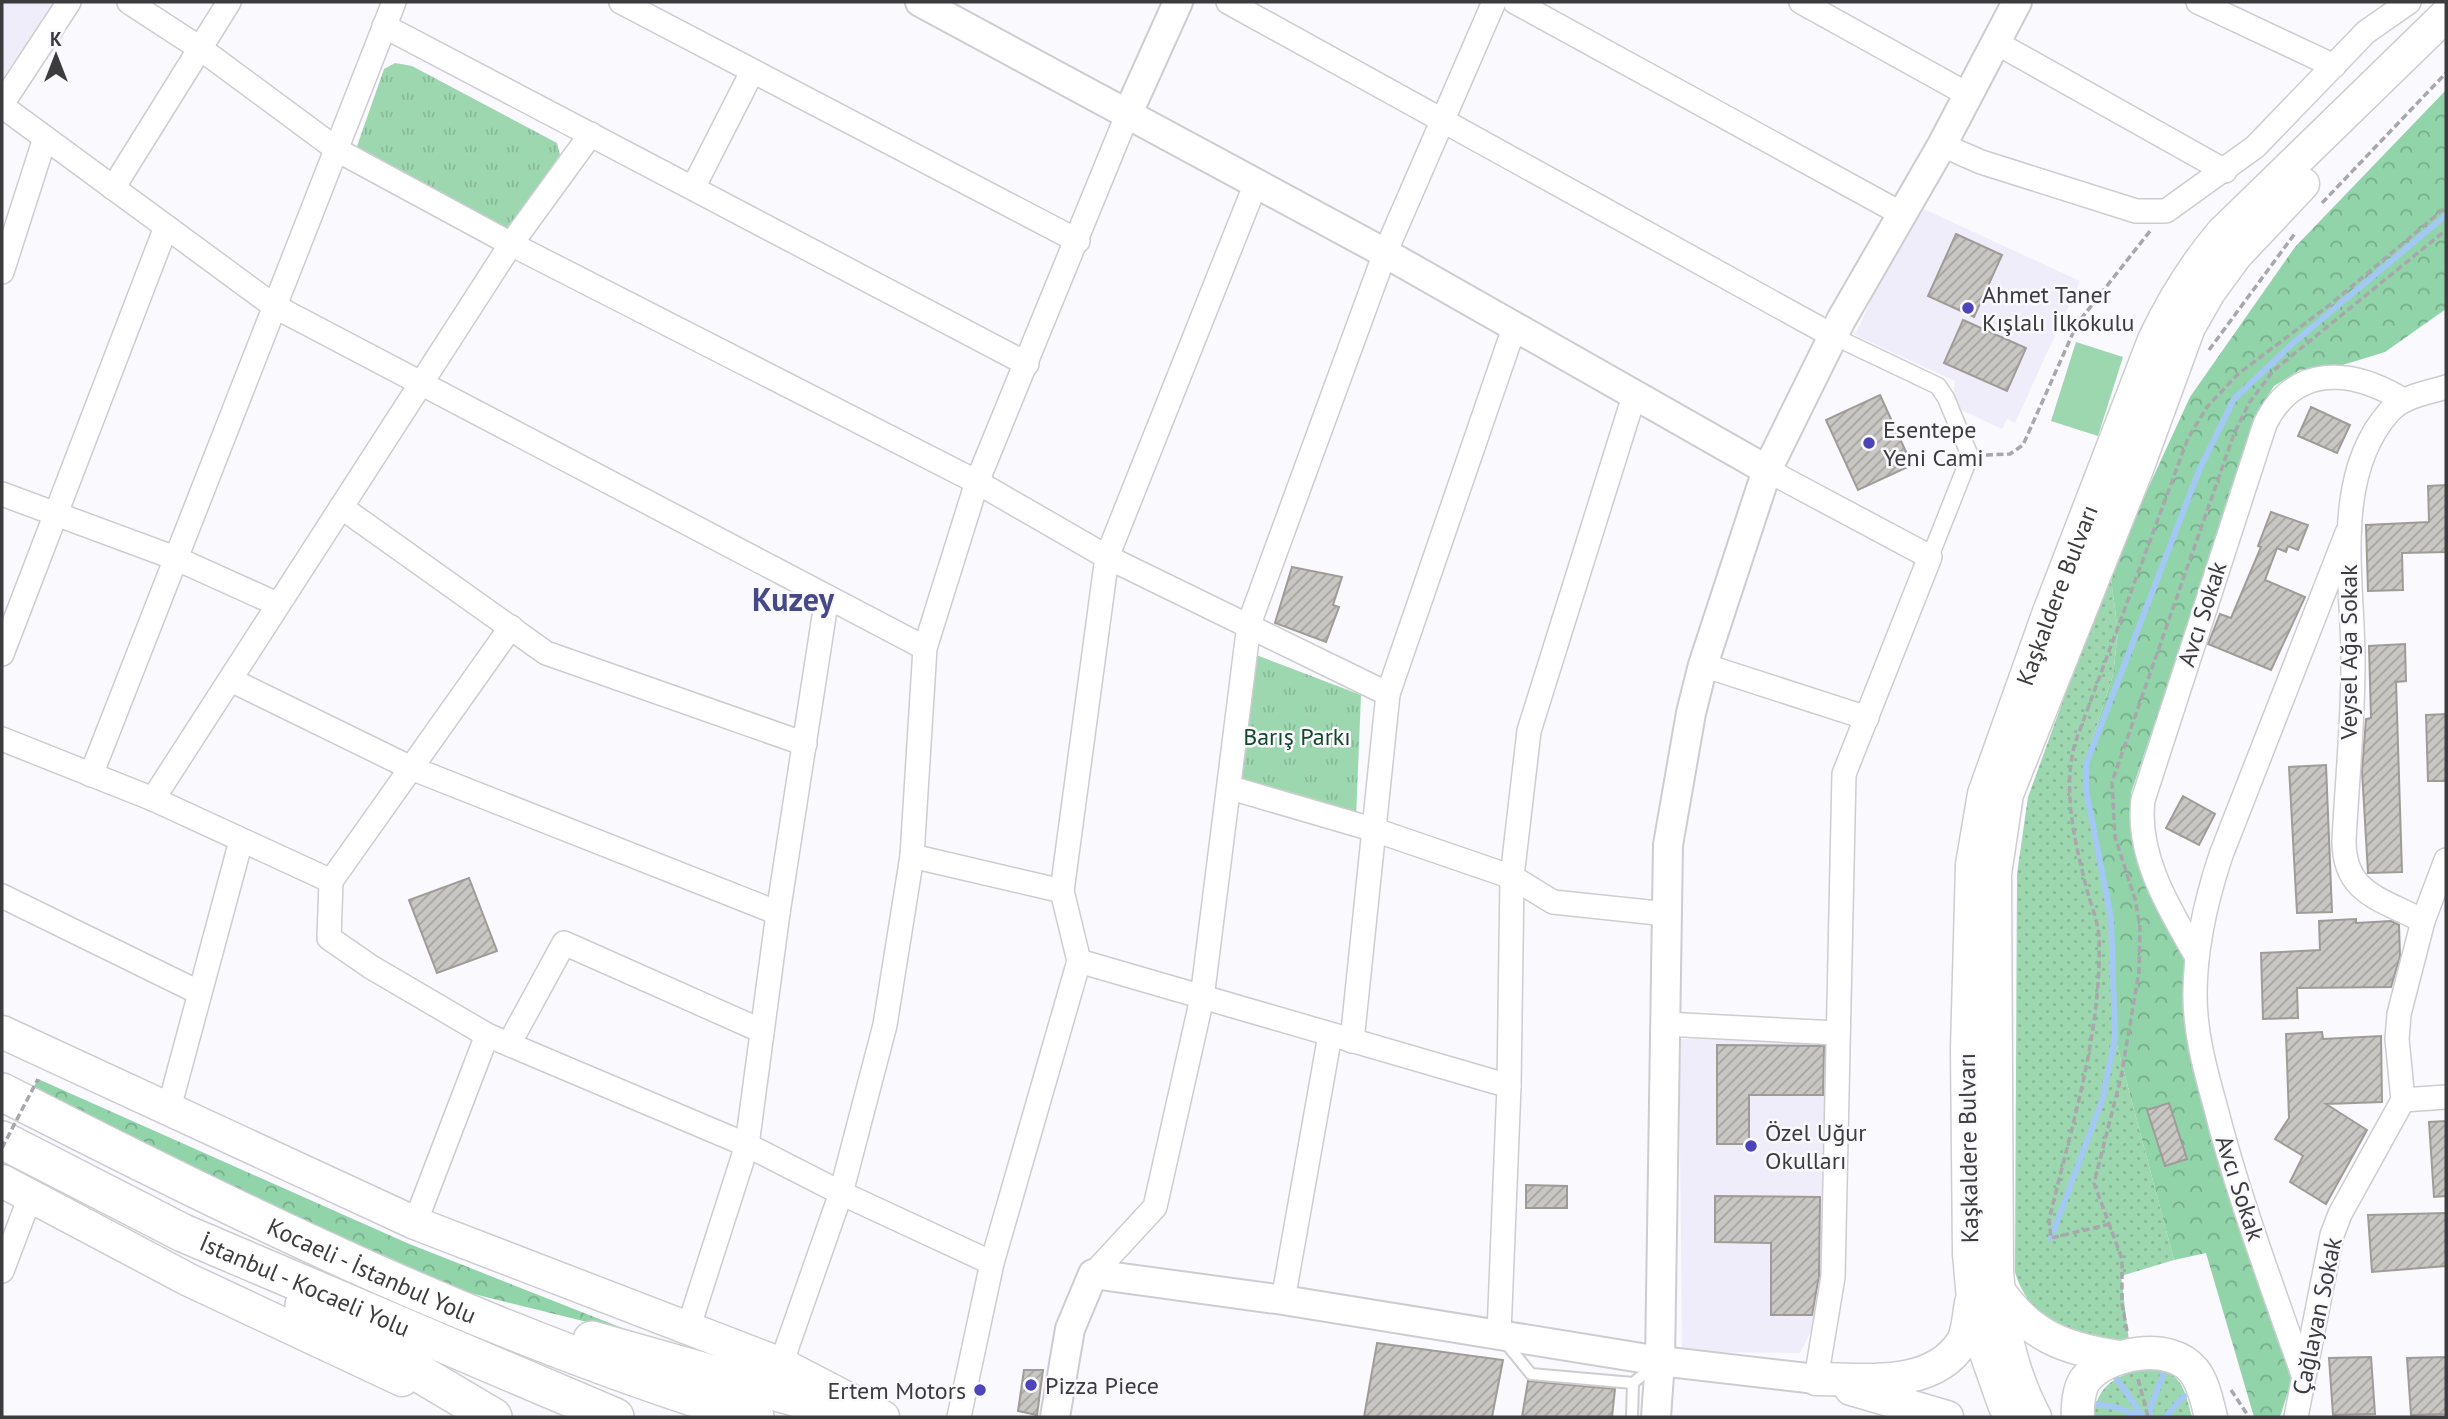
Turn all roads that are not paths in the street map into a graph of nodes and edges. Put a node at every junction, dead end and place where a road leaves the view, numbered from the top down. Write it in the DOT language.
graph roads {
  1 [pos="69,2"];
  2 [pos="129,2"];
  3 [pos="229,2"];
  4 [pos="394,2"];
  5 [pos="621,2"];
  6 [pos="920,2"];
  7 [pos="1178,2"];
  8 [pos="1227,2"];
  9 [pos="1494,2"];
  10 [pos="1515,2"];
  11 [pos="1801,2"];
  12 [pos="2017,2"];
  13 [pos="2198,2"];
  14 [pos="2409,2"];
  15 [pos="651,9"];
  16 [pos="2446,15"];
  17 [pos="384,26"];
  18 [pos="2446,38"];
  19 [pos="1995,42"];
  20 [pos="201,49"];
  21 [pos="2334,66"];
  22 [pos="752,72"];
  23 [pos="1967,94"];
  24 [pos="2,105"];
  25 [pos="1128,113"];
  26 [pos="1441,121"];
  27 [pos="591,134"];
  28 [pos="45,138"];
  29 [pos="1942,145"];
  30 [pos="339,151"];
  31 [pos="2225,171"];
  32 [pos="1256,183"];
  33 [pos="693,187"];
  34 [pos="113,188"];
  35 [pos="1900,213"];
  36 [pos="166,227"];
  37 [pos="1079,241"];
  38 [pos="511,244"];
  39 [pos="1385,253"];
  40 [pos="2,272"];
  41 [pos="274,306"];
  42 [pos="1514,328"];
  43 [pos="1833,336"];
  44 [pos="1027,364"];
  45 [pos="421,384"];
  46 [pos="2446,387"];
  47 [pos="1634,396"];
  48 [pos="2403,400"];
  49 [pos="1767,470"];
  50 [pos="977,482"];
  51 [pos="2,494"];
  52 [pos="341,507"];
  53 [pos="57,515"];
  54 [pos="2347,533"];
  55 [pos="1107,557"];
  56 [pos="1930,557"];
  57 [pos="176,558"];
  58 [pos="827,597"];
  59 [pos="277,604"];
  60 [pos="1249,624"];
  61 [pos="511,627"];
  62 [pos="925,648"];
  63 [pos="2,654"];
  64 [pos="1703,665"];
  65 [pos="231,680"];
  66 [pos="1388,694"];
  67 [pos="1867,718"];
  68 [pos="2,739"];
  69 [pos="805,744"];
  70 [pos="411,768"];
  71 [pos="91,775"];
  72 [pos="1231,788"];
  73 [pos="153,799"];
  74 [pos="1375,830"];
  75 [pos="241,841"];
  76 [pos="912,856"];
  77 [pos="2446,860"];
  78 [pos="1512,877"];
  79 [pos="331,881"];
  80 [pos="1062,891"];
  81 [pos="2,896"];
  82 [pos="778,913"];
  83 [pos="1667,914"];
  84 [pos="2423,921"];
  85 [pos="2197,957"];
  86 [pos="1079,961"];
  87 [pos="198,992"];
  88 [pos="1202,998"];
  89 [pos="1665,1024"];
  90 [pos="762,1031"];
  91 [pos="2,1032"];
  92 [pos="1838,1033"];
  93 [pos="487,1035"];
  94 [pos="1341,1038"];
  95 [pos="509,1044"];
  96 [pos="1509,1086"];
  97 [pos="2,1093"];
  98 [pos="2446,1097"];
  99 [pos="2403,1100"];
  100 [pos="169,1108"];
  101 [pos="2,1140"];
  102 [pos="747,1144"];
  103 [pos="2,1181"];
  104 [pos="841,1193"];
  105 [pos="30,1197"];
  106 [pos="415,1223"];
  107 [pos="183,1233"];
  108 [pos="992,1263"];
  109 [pos="2,1271"];
  110 [pos="1093,1274"];
  111 [pos="406,1288"];
  112 [pos="1986,1292"];
  113 [pos="1283,1300"];
  114 [pos="688,1329"];
  115 [pos="1499,1334"];
  116 [pos="2125,1356"];
  117 [pos="1660,1361"];
  118 [pos="781,1364"];
  119 [pos="2302,1372"];
  120 [pos="1816,1379"];
  121 [pos="1633,1383"];
  122 [pos="483,1417"];
  123 [pos="494,1417"];
  124 [pos="615,1417"];
  125 [pos="755,1417"];
  126 [pos="865,1417"];
  127 [pos="883,1417"];
  128 [pos="959,1417"];
  129 [pos="1055,1417"];
  130 [pos="1632,1417"];
  131 [pos="1656,1417"];
  132 [pos="1947,1417"];
  133 [pos="2017,1417"];
  134 [pos="2035,1417"];
  135 [pos="2078,1417"];
  136 [pos="2211,1417"];
  137 [pos="2296,1417"];
  1 -- 24 [label="street"];
  2 -- 20 [label="street"];
  3 -- 20 [label="street"];
  4 -- 17 [label="street"];
  5 -- 15 [label="street"];
  6 -- 25 [label="street"];
  7 -- 25 [label="street"];
  8 -- 26 [label="street"];
  9 -- 26 [label="street"];
  10 -- 35 [label="street"];
  11 -- 23 [label="street"];
  12 -- 19 [label="street"];
  13 -- 21 [label="street"];
  14 -- 21 [label="street"];
  15 -- 22 [label="street"];
  16 -- 112 [label="main road, Kaşkaldere Bulvarı"];
  17 -- 27 [label="street"];
  17 -- 30 [label="street"];
  18 -- 112 [label="main road, Kaşkaldere Bulvarı"];
  19 -- 23 [label="street"];
  19 -- 31 [label="street"];
  20 -- 30 [label="street"];
  20 -- 34 [label="street"];
  21 -- 31 [label="street"];
  22 -- 33 [label="street"];
  22 -- 37 [label="street"];
  23 -- 29 [label="street"];
  24 -- 28 [label="street"];
  25 -- 32 [label="street"];
  25 -- 37 [label="street"];
  26 -- 39 [label="street"];
  26 -- 43 [label="street"];
  27 -- 33 [label="street"];
  27 -- 38 [label="street"];
  28 -- 34 [label="street"];
  28 -- 40 [label="street"];
  29 -- 31 [label="street"];
  29 -- 35 [label="street"];
  30 -- 38 [label="street"];
  30 -- 41 [label="street"];
  32 -- 39 [label="street"];
  32 -- 55 [label="street"];
  33 -- 44 [label="street"];
  34 -- 36 [label="street"];
  35 -- 43 [label="street"];
  36 -- 41 [label="street"];
  36 -- 53 [label="street"];
  37 -- 44 [label="street"];
  38 -- 45 [label="street"];
  38 -- 50 [label="street"];
  39 -- 42 [label="street"];
  39 -- 60 [label="street"];
  41 -- 45 [label="street"];
  41 -- 57 [label="street"];
  42 -- 47 [label="street"];
  42 -- 66 [label="street"];
  43 -- 49 [label="street"];
  43 -- 56 [label="street"];
  44 -- 50 [label="street"];
  45 -- 52 [label="street"];
  45 -- 58 [label="street"];
  46 -- 48 [label="street"];
  47 -- 49 [label="street"];
  47 -- 78 [label="street"];
  48 -- 54 [label="street, Veysel Ağa Sokak"];
  48 -- 85 [label="street, Avcı Sokak"];
  49 -- 56 [label="street"];
  49 -- 64 [label="street"];
  50 -- 55 [label="street"];
  50 -- 62 [label="street"];
  51 -- 53 [label="street"];
  52 -- 59 [label="street"];
  52 -- 61 [label="street"];
  53 -- 57 [label="street"];
  53 -- 63 [label="street"];
  54 -- 84 [label="street, Veysel Ağa Sokak"];
  54 -- 85 [label="street, Avcı Sokak"];
  55 -- 60 [label="street"];
  55 -- 80 [label="street"];
  56 -- 67 [label="street"];
  57 -- 59 [label="street"];
  57 -- 71 [label="street"];
  58 -- 62 [label="street"];
  58 -- 69 [label="street"];
  59 -- 65 [label="street"];
  60 -- 66 [label="street"];
  60 -- 72 [label="street"];
  61 -- 69 [label="street"];
  61 -- 70 [label="street"];
  62 -- 76 [label="street"];
  64 -- 67 [label="street"];
  64 -- 83 [label="street"];
  65 -- 70 [label="street"];
  65 -- 73 [label="street"];
  66 -- 74 [label="street"];
  67 -- 92 [label="street"];
  68 -- 71 [label="street"];
  69 -- 82 [label="street"];
  70 -- 79 [label="street"];
  70 -- 82 [label="street"];
  71 -- 73 [label="street"];
  72 -- 74 [label="street"];
  72 -- 88 [label="street"];
  73 -- 75 [label="street"];
  74 -- 78 [label="street"];
  74 -- 94 [label="street"];
  75 -- 79 [label="street"];
  75 -- 87 [label="street"];
  76 -- 80 [label="street"];
  76 -- 104 [label="street"];
  77 -- 84 [label="street"];
  78 -- 83 [label="street"];
  78 -- 96 [label="street"];
  79 -- 93 [label="street"];
  80 -- 86 [label="street"];
  81 -- 87 [label="street"];
  82 -- 90 [label="street"];
  83 -- 89 [label="street"];
  84 -- 99 [label="street"];
  85 -- 119 [label="street, Avcı Sokak"];
  86 -- 88 [label="street"];
  86 -- 108 [label="street"];
  87 -- 100 [label="street"];
  88 -- 94 [label="street"];
  88 -- 110 [label="street"];
  89 -- 92 [label="street"];
  89 -- 117 [label="street"];
  90 -- 95 [label="street"];
  90 -- 102 [label="street"];
  91 -- 100 [label="main road"];
  92 -- 120 [label="street"];
  93 -- 95 [label="street"];
  93 -- 106 [label="street"];
  94 -- 96 [label="street"];
  94 -- 113 [label="street"];
  95 -- 102 [label="street"];
  96 -- 115 [label="street"];
  97 -- 111 [label="highway, Kocaeli - İstanbul Yolu"];
  98 -- 99 [label="street"];
  99 -- 119 [label="street, Çağlayan Sokak"];
  100 -- 106 [label="main road"];
  101 -- 107 [label="highway, İstanbul - Kocaeli Yolu"];
  102 -- 104 [label="street"];
  102 -- 114 [label="street"];
  103 -- 105 [label="main road"];
  104 -- 108 [label="street"];
  104 -- 118 [label="street"];
  105 -- 109 [label="street"];
  105 -- 122 [label="main road"];
  106 -- 114 [label="main road"];
  107 -- 123 [label="highway"];
  107 -- 124 [label="highway, İstanbul - Kocaeli Yolu"];
  108 -- 128 [label="street"];
  110 -- 113 [label="street"];
  110 -- 129 [label="street"];
  111 -- 125 [label="highway, Kocaeli - İstanbul Yolu"];
  111 -- 126 [label="highway"];
  112 -- 116 [label="main road"];
  112 -- 120 [label="main road, Kaşkaldere Bulvarı"];
  112 -- 133 [label="main road, Kaşkaldere Bulvarı"];
  112 -- 134 [label="main road, Kaşkaldere Bulvarı"];
  113 -- 115 [label="street"];
  114 -- 118 [label="main road"];
  115 -- 117 [label="street"];
  115 -- 121 [label="lane"];
  116 -- 135 [label="main road"];
  116 -- 136 [label="main road"];
  117 -- 120 [label="street"];
  117 -- 121 [label="lane"];
  117 -- 131 [label="street"];
  118 -- 127 [label="main road"];
  119 -- 137 [label="street, Çağlayan Sokak"];
  120 -- 132 [label="main road"];
  121 -- 130 [label="lane"];
}
